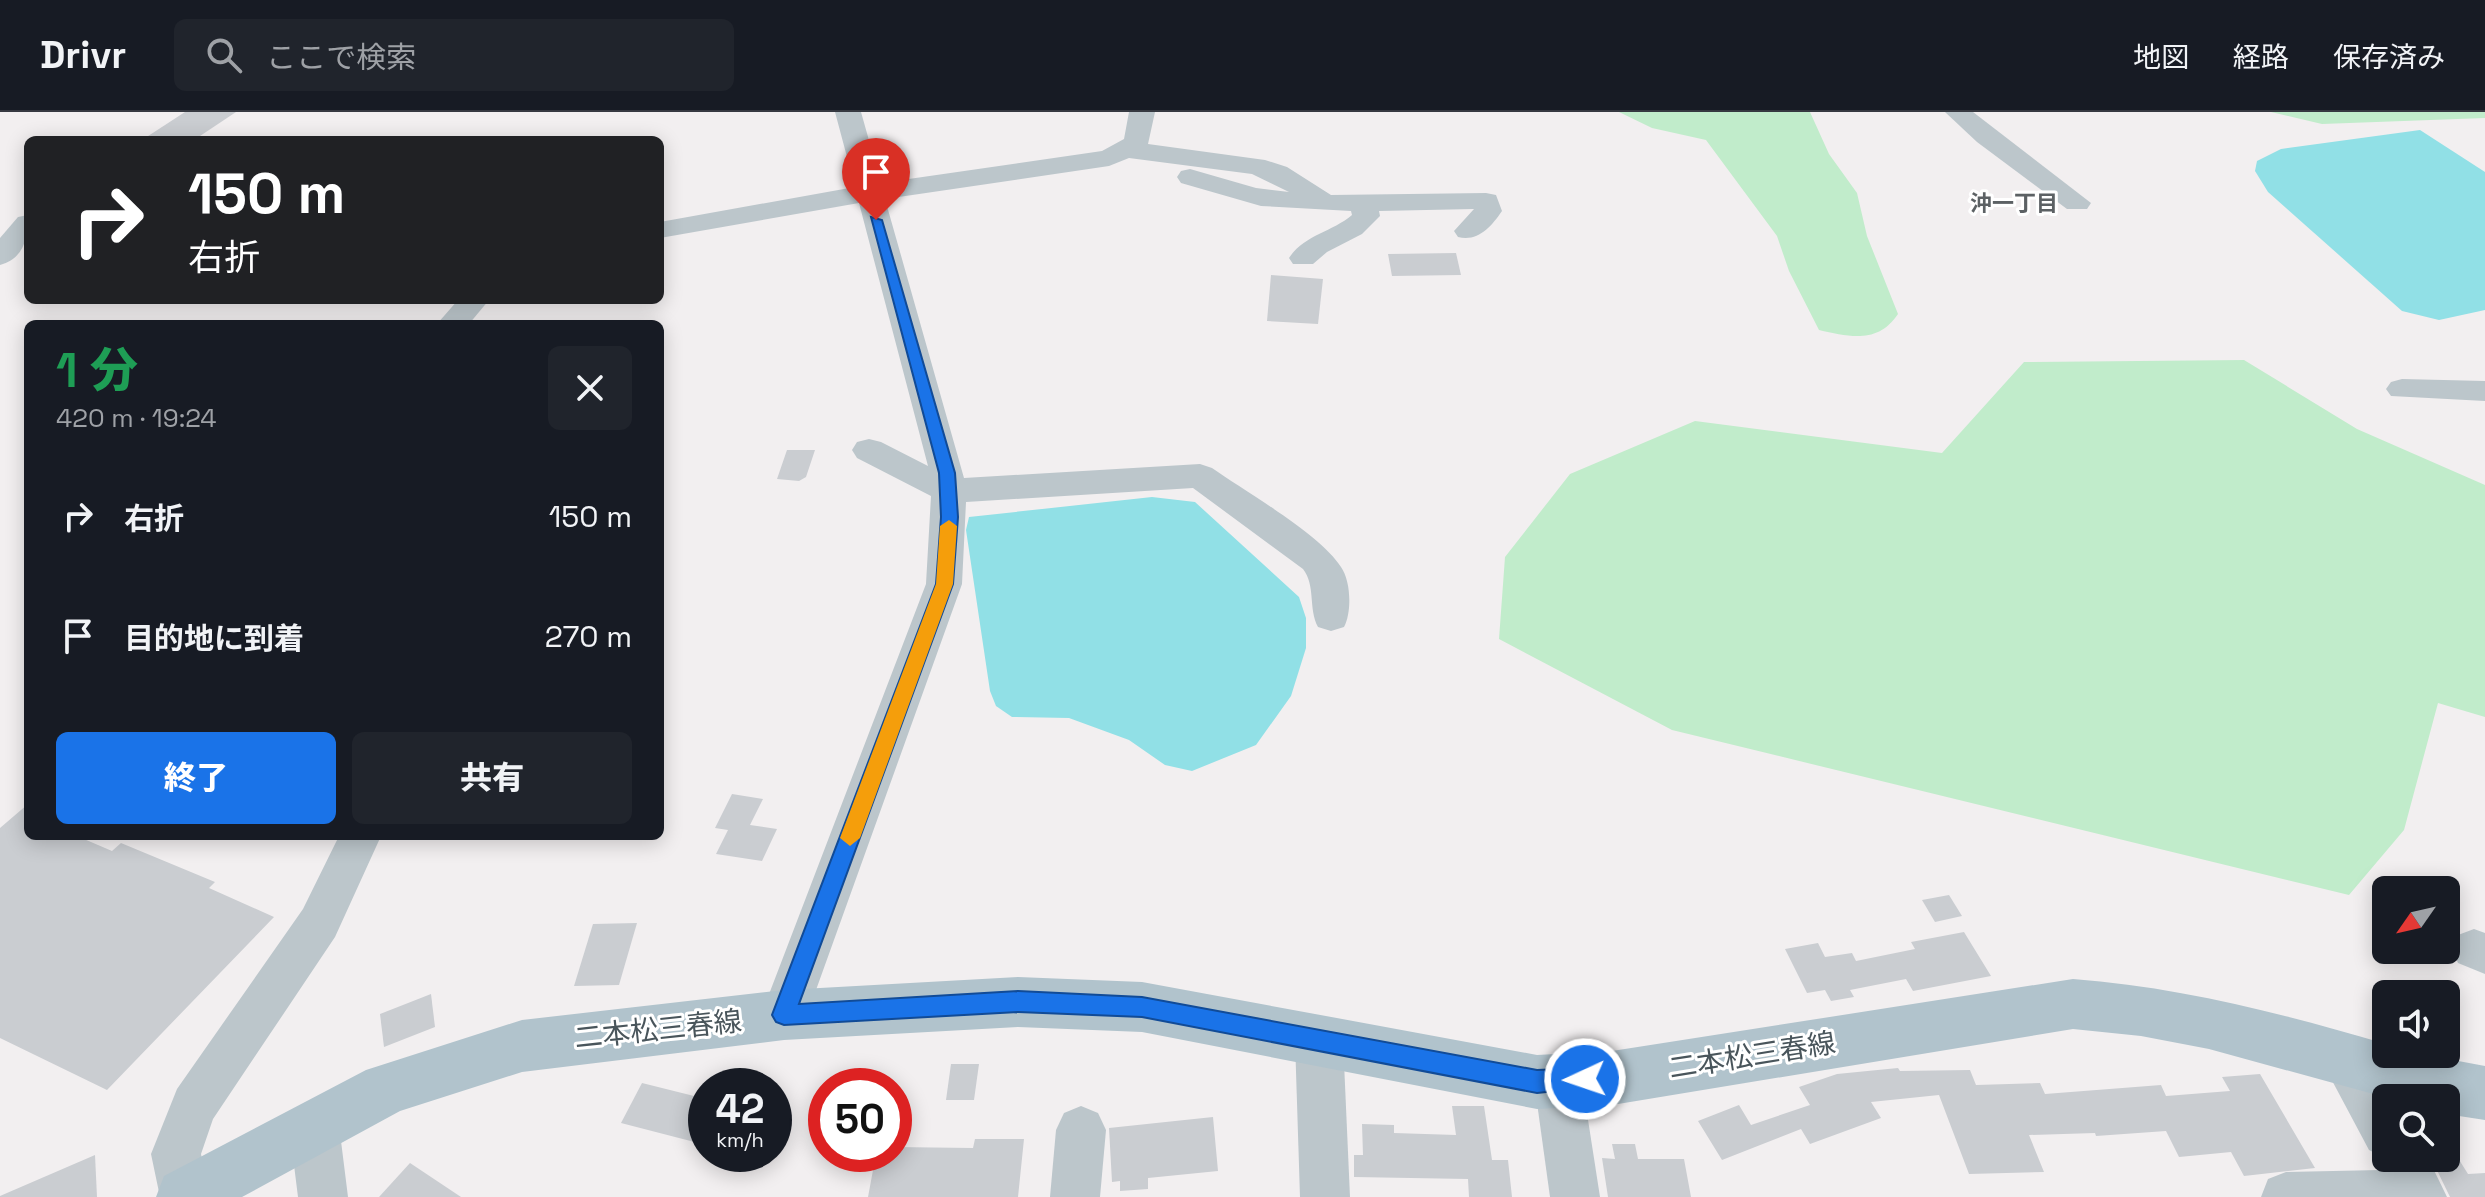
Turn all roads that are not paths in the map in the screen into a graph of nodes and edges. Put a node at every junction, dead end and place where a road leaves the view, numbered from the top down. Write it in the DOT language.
graph roads {
  1 [pos="848,112"];
  2 [pos="1142,112"];
  3 [pos="1958,112"];
  4 [pos="1124,152"];
  5 [pos="868,193"];
  6 [pos="1363,203"];
  7 [pos="2077,203"];
  8 [pos="24,228"];
  9 [pos="664,229"];
  10 [pos="1468,231"];
  11 [pos="0,256"];
  12 [pos="1303,258"];
  13 [pos="470,304"];
  14 [pos="456,320"];
  15 [pos="2402,389"];
  16 [pos="2485,391"];
  17 [pos="869,450"];
  18 [pos="950,491"];
  19 [pos="1331,617"];
  20 [pos="358,840"];
  21 [pos="784,1015"];
  22 [pos="1319,1040"];
  23 [pos="2344,1058"];
  24 [pos="1558,1081"];
  25 [pos="2485,1093"];
  26 [pos="2372,1108"];
  27 [pos="314,1125"];
  28 [pos="1081,1130"];
  29 [pos="2414,1183"];
  30 [pos="185,1197"];
  31 [pos="323,1197"];
  32 [pos="1075,1197"];
  33 [pos="1325,1197"];
  34 [pos="1575,1197"];
  35 [pos="2286,1197"];
  1 -- 5 [label="street"];
  2 -- 4 [label="street"];
  3 -- 7 [label="street"];
  4 -- 5 [label="street"];
  4 -- 6 [label="street"];
  5 -- 9 [label="street"];
  5 -- 18 [label="street"];
  6 -- 10 [label="street"];
  6 -- 12 [label="street"];
  8 -- 11 [label="street"];
  13 -- 14 [label="street"];
  15 -- 16 [label="street"];
  17 -- 18 [label="street"];
  18 -- 19 [label="street"];
  18 -- 21 [label="street"];
  20 -- 30 [label="street"];
  21 -- 22 [label="main road, 二本松三春線"];
  21 -- 27 [label="main road, 二本松三春線"];
  22 -- 24 [label="main road, 二本松三春線"];
  22 -- 33 [label="street"];
  23 -- 24 [label="main road, 二本松三春線"];
  23 -- 25 [label="main road, 二本松三春線"];
  23 -- 26 [label="street"];
  24 -- 34 [label="street"];
  27 -- 30 [label="main road, 二本松三春線"];
  27 -- 31 [label="street"];
  28 -- 32 [label="street"];
  29 -- 35 [label="street"];
}
